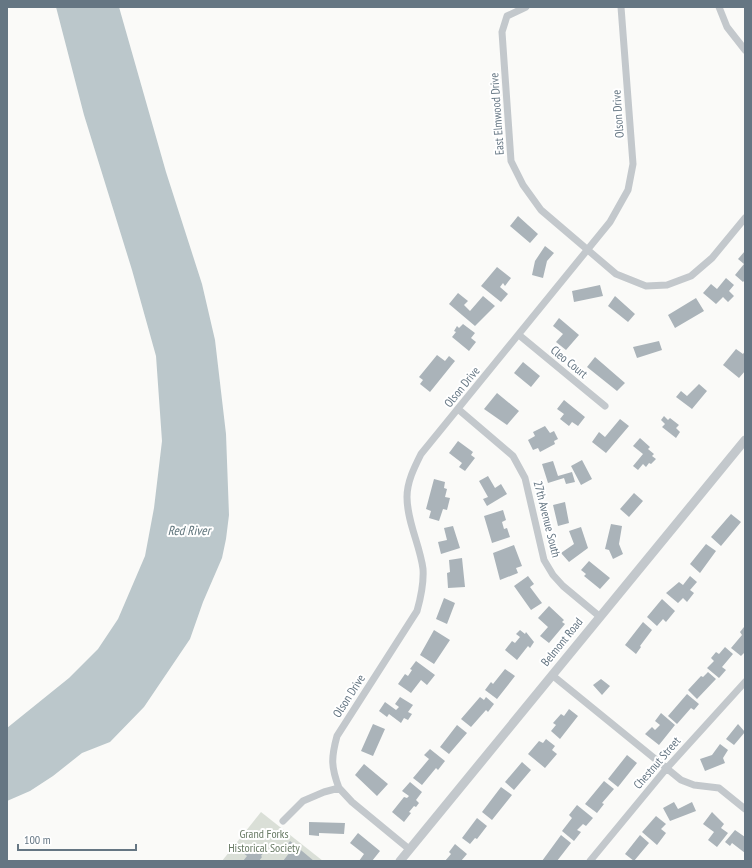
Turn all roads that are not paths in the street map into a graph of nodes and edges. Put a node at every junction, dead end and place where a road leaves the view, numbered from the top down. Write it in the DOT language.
graph roads {
  1 [pos="526,7"];
  2 [pos="621,7"];
  3 [pos="719,7"];
  4 [pos="745,50"];
  5 [pos="745,218"];
  6 [pos="588,250"];
  7 [pos="519,335"];
  8 [pos="605,406"];
  9 [pos="458,409"];
  10 [pos="745,440"];
  11 [pos="599,616"];
  12 [pos="552,674"];
  13 [pos="745,682"];
  14 [pos="666,769"];
  15 [pos="339,788"];
  16 [pos="745,809"];
  17 [pos="283,821"];
  18 [pos="409,849"];
  19 [pos="400,861"];
  20 [pos="590,861"];
  1 -- 6 [label="street, East Elmwood Drive"];
  2 -- 6 [label="street, Olson Drive"];
  3 -- 4 [label="street"];
  5 -- 6 [label="street, East Elmwood Drive"];
  6 -- 7 [label="street, Olson Drive"];
  7 -- 8 [label="street, Cleo Court"];
  7 -- 9 [label="street, Olson Drive"];
  9 -- 11 [label="street, 27th Avenue South"];
  9 -- 15 [label="street, Olson Drive"];
  10 -- 11 [label="street, Belmont Road"];
  11 -- 12 [label="street, Belmont Road"];
  12 -- 14 [label="street"];
  12 -- 18 [label="street, Belmont Road"];
  13 -- 14 [label="street, Chestnut Street"];
  14 -- 16 [label="street"];
  14 -- 20 [label="street, Chestnut Street"];
  15 -- 17 [label="street"];
  15 -- 18 [label="street"];
  18 -- 19 [label="street, Belmont Road"];
}
